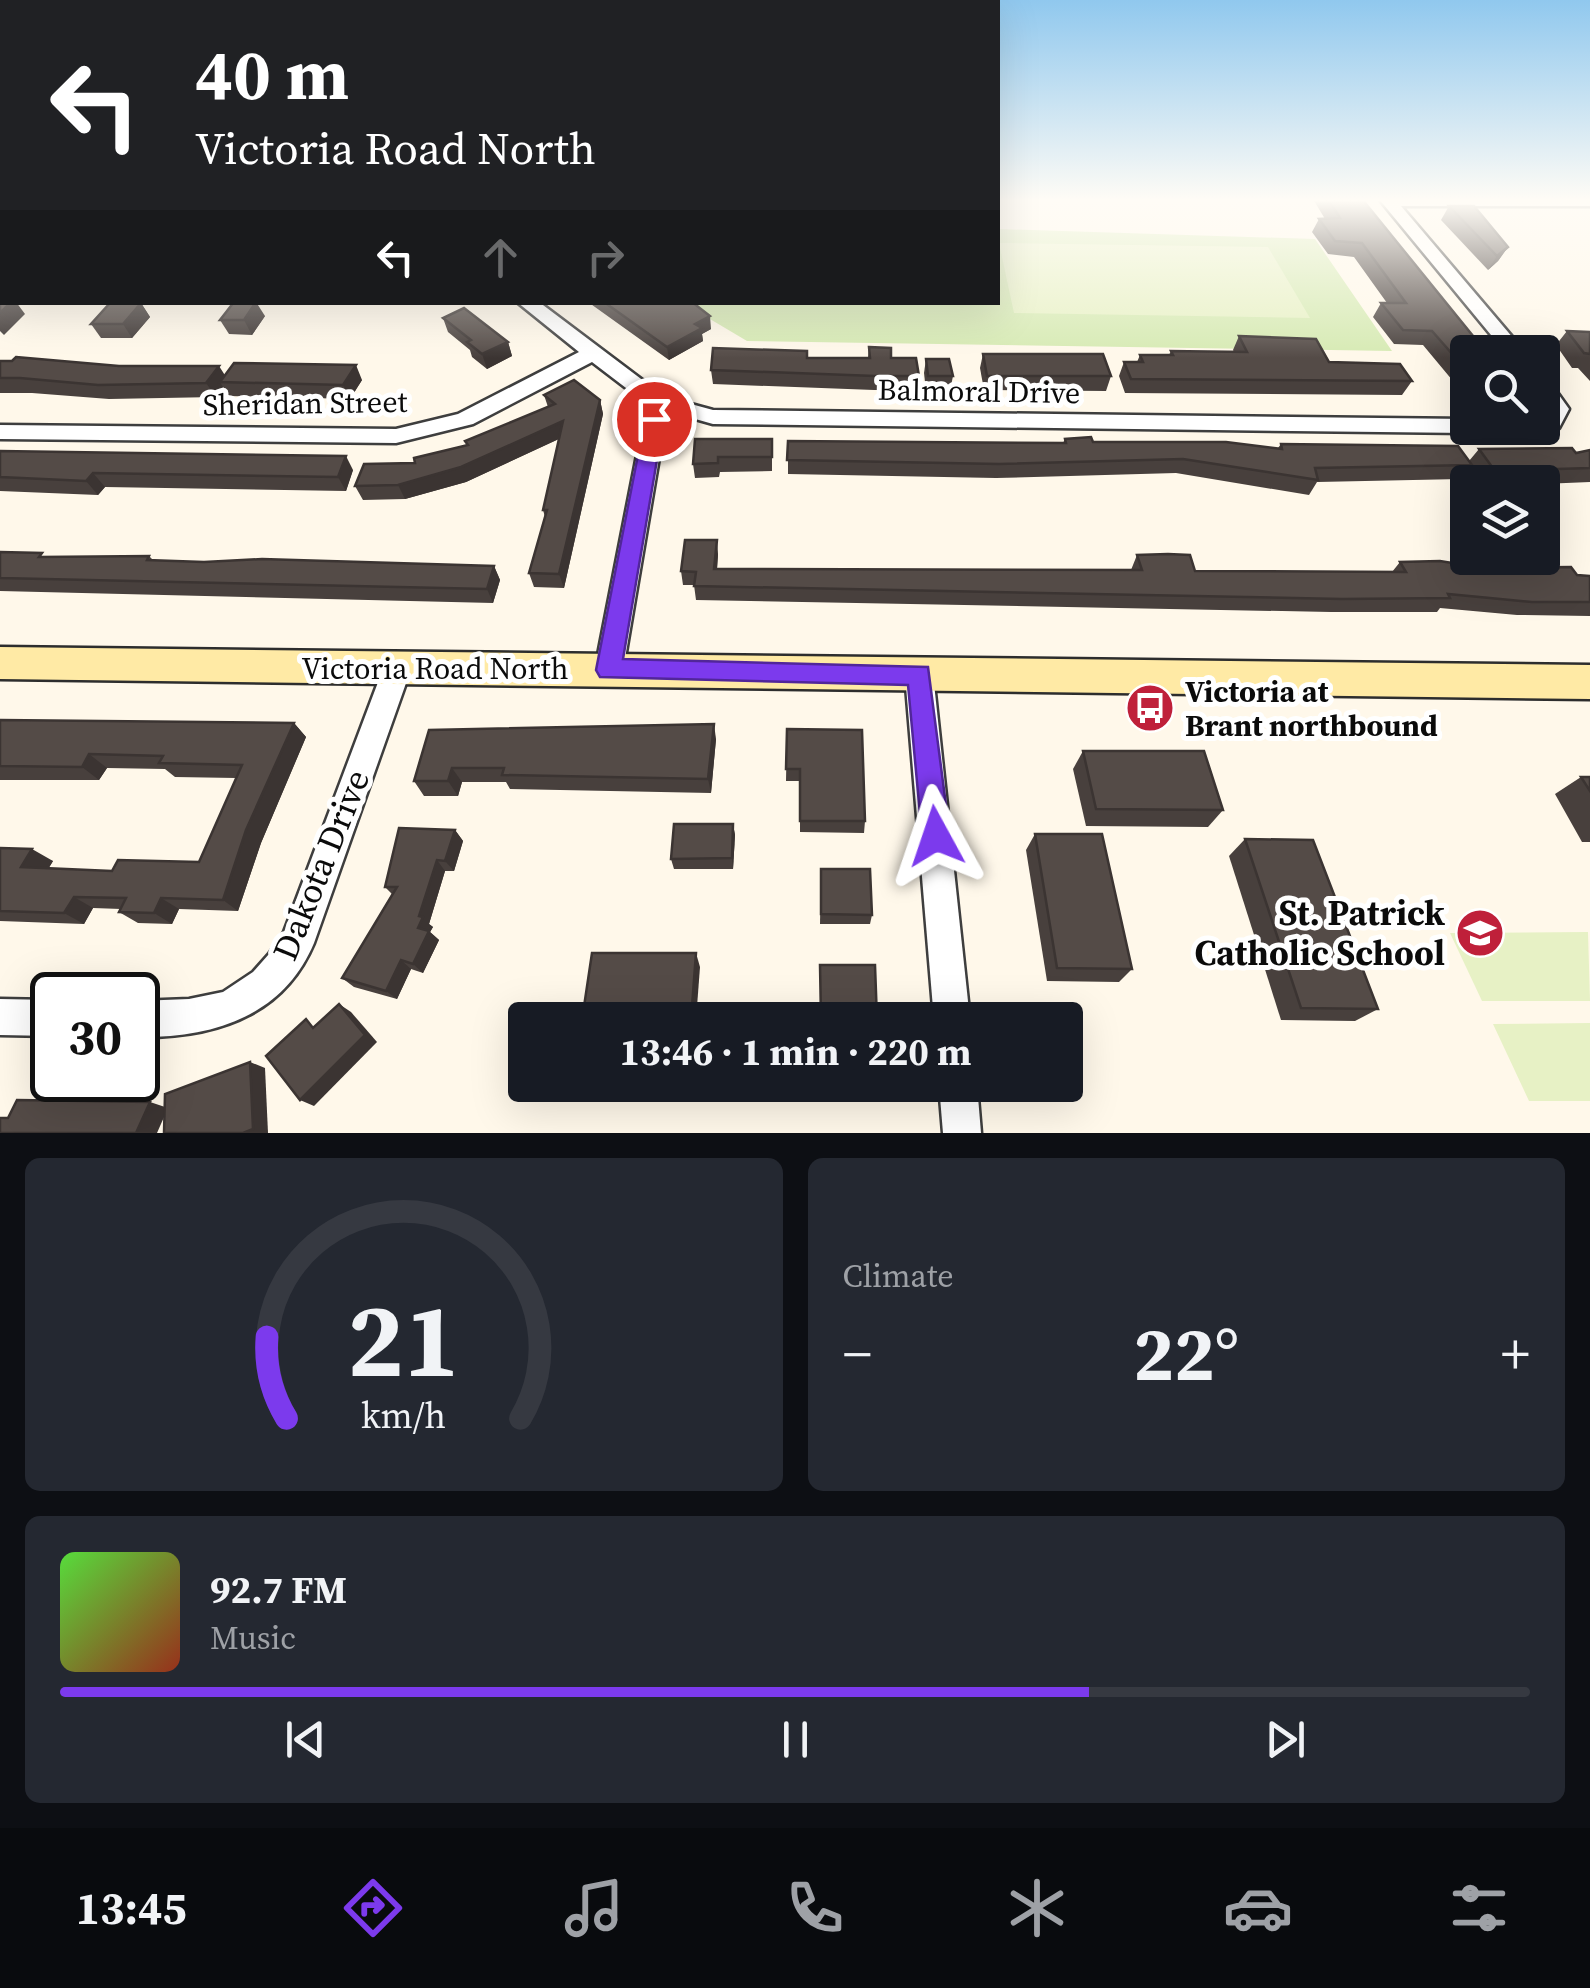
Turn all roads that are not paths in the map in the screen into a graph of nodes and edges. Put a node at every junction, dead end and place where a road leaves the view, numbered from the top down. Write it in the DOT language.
graph roads {
  1 [pos="1431,252"];
  2 [pos="530,306"];
  3 [pos="1500,335"];
  4 [pos="593,353"];
  5 [pos="658,402"];
  6 [pos="1450,426"];
  7 [pos="0,432"];
  8 [pos="0,662"];
  9 [pos="397,669"];
  10 [pos="608,670"];
  11 [pos="919,674"];
  12 [pos="1590,682"];
  13 [pos="950,1002"];
  14 [pos="0,1017"];
  15 [pos="30,1018"];
  16 [pos="160,1018"];
  17 [pos="959,1102"];
  18 [pos="962,1133"];
  1 -- 3 [label="street"];
  2 -- 4 [label="street, Balmoral Drive"];
  4 -- 5 [label="street, Balmoral Drive"];
  4 -- 7 [label="street, Sheridan Street"];
  5 -- 6 [label="street, Balmoral Drive"];
  5 -- 10 [label="street"];
  8 -- 9 [label="main road, Victoria Road North"];
  9 -- 10 [label="main road, Victoria Road North"];
  9 -- 16 [label="street, Dakota Drive"];
  10 -- 11 [label="main road, Victoria Road North"];
  11 -- 12 [label="main road, Victoria Road North"];
  11 -- 13 [label="street"];
  14 -- 15 [label="street"];
  17 -- 18 [label="street"];
}
